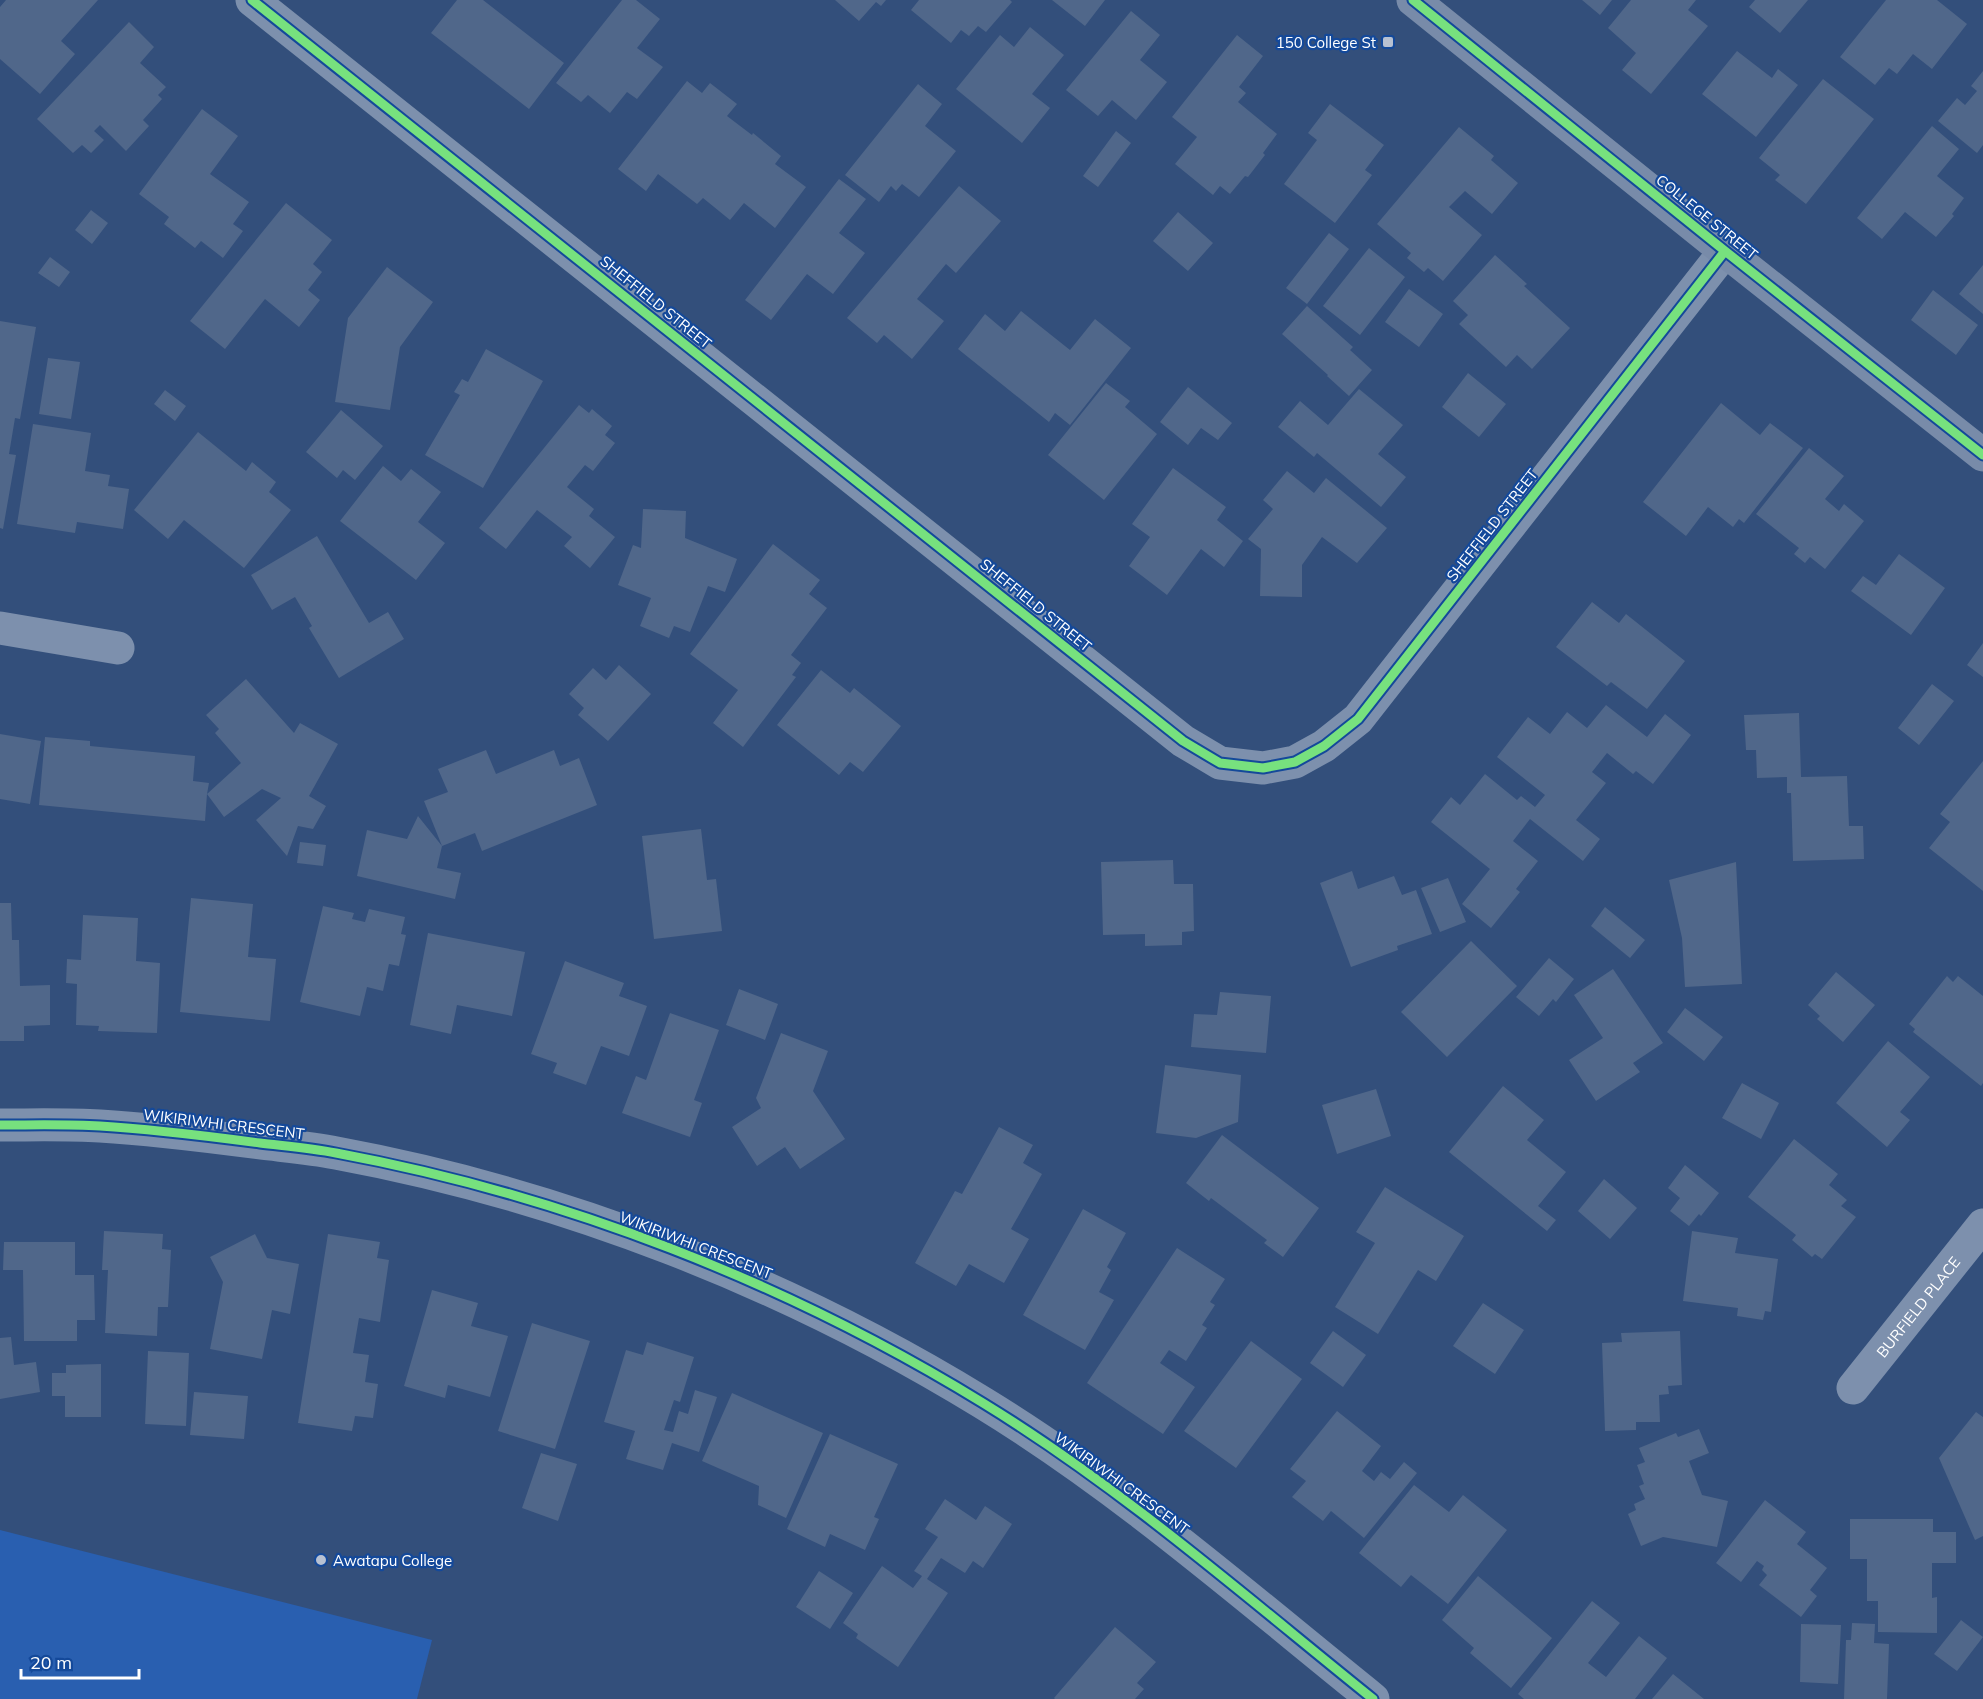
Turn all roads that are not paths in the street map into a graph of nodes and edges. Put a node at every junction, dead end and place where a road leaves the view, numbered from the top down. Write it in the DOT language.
graph roads {
  1 [pos="252,0"];
  2 [pos="1413,0"];
  3 [pos="1725,251"];
  4 [pos="1983,455"];
  5 [pos="0,628"];
  6 [pos="118,648"];
  7 [pos="0,1125"];
  8 [pos="1983,1225"];
  9 [pos="1853,1388"];
  10 [pos="1373,1699"];
  1 -- 3 [label="street, SHEFFIELD STREET"];
  2 -- 3 [label="main road, COLLEGE STREET"];
  3 -- 4 [label="main road, COLLEGE STREET"];
  5 -- 6 [label="street"];
  7 -- 10 [label="street, WIKIRIWHI CRESCENT"];
  8 -- 9 [label="street, BURFIELD PLACE"];
}
